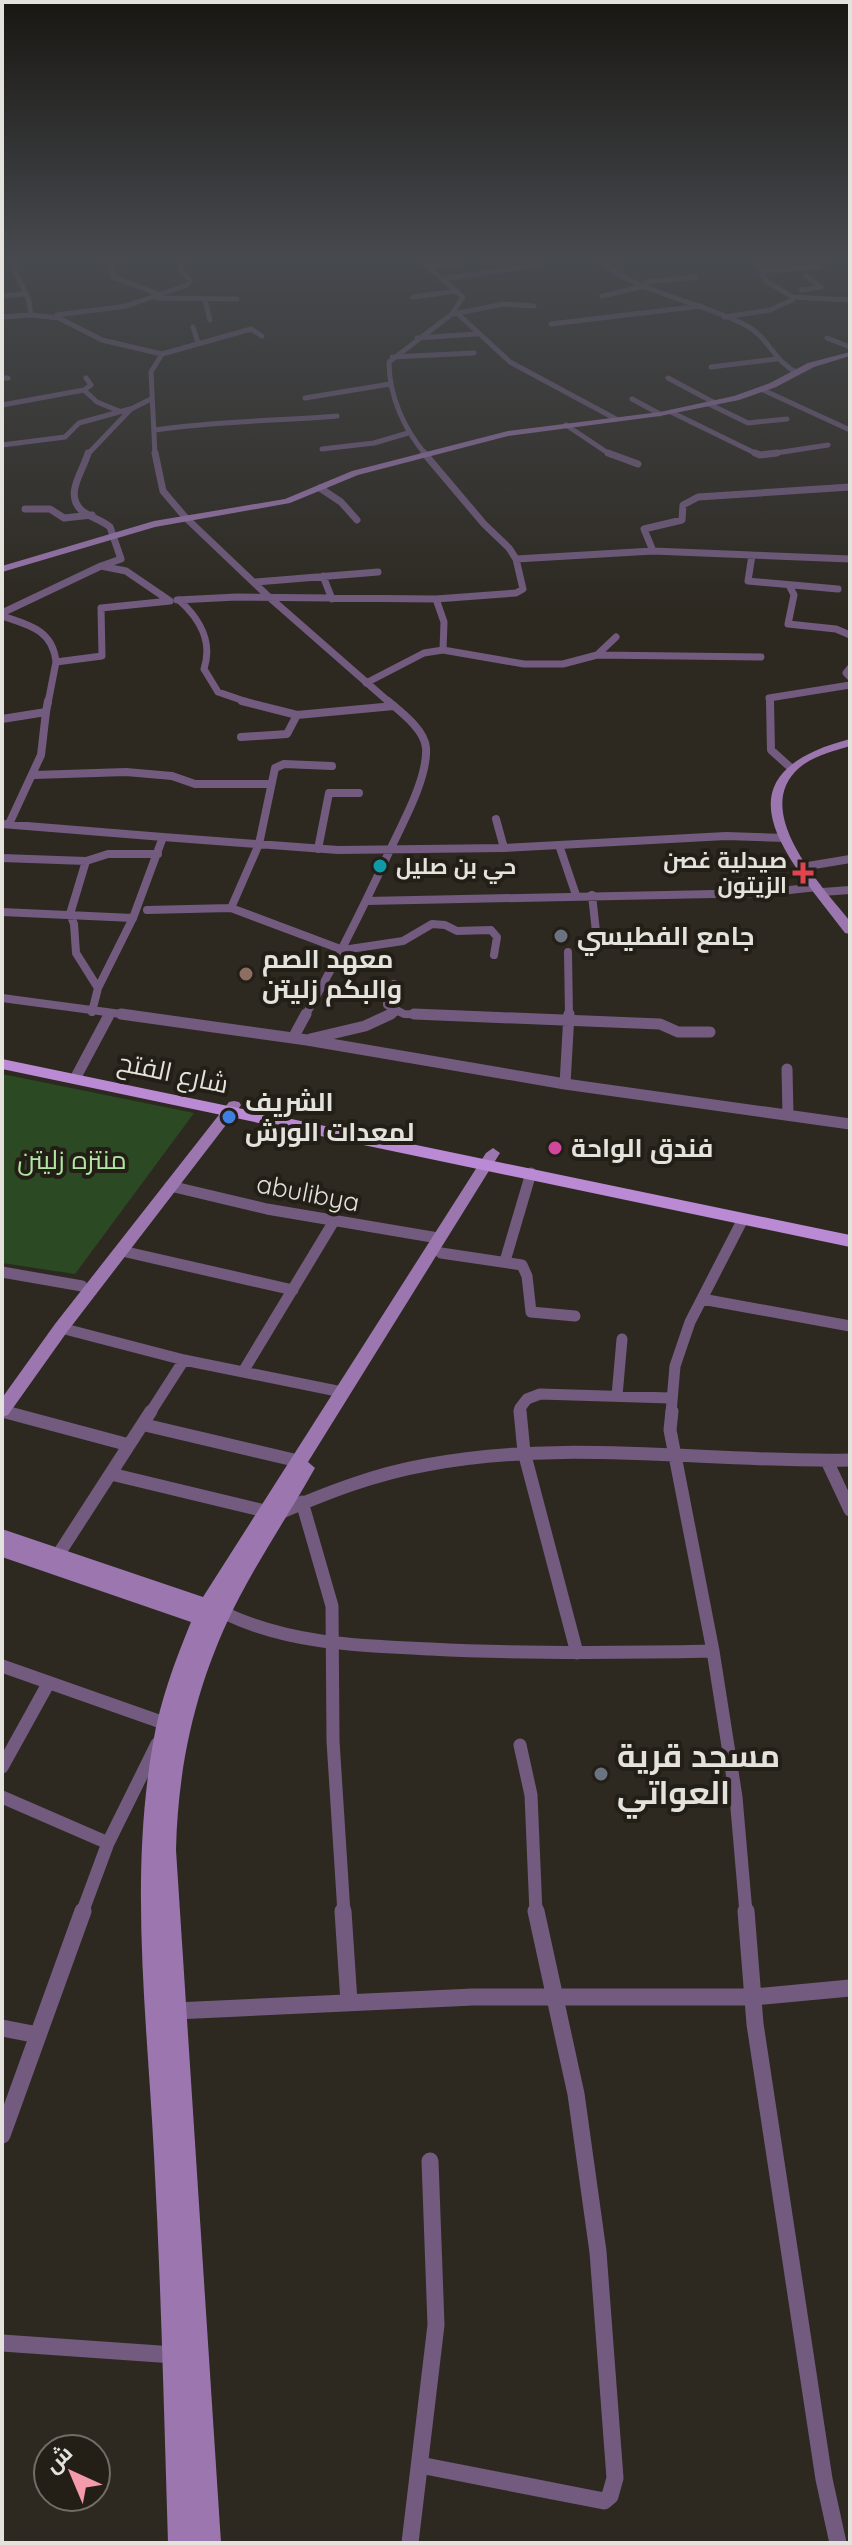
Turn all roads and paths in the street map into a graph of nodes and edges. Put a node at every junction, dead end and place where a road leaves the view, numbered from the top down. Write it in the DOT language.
graph roads {
  1 [pos="152,376"];
  2 [pos="390,376"];
  3 [pos="536,376"];
  4 [pos="789,376"];
  5 [pos="86,378"];
  6 [pos="668,378"];
  7 [pos="390,384"];
  8 [pos="84,390"];
  9 [pos="763,390"];
  10 [pos="305,398"];
  11 [pos="151,399"];
  12 [pos="632,399"];
  13 [pos="712,404"];
  14 [pos="2,405"];
  15 [pos="131,409"];
  16 [pos="120,412"];
  17 [pos="253,412"];
  18 [pos="671,412"];
  19 [pos="660,414"];
  20 [pos="337,416"];
  21 [pos="616,419"];
  22 [pos="787,419"];
  23 [pos="257,423"];
  24 [pos="566,425"];
  25 [pos="155,430"];
  26 [pos="850,430"];
  27 [pos="408,433"];
  28 [pos="2,445"];
  29 [pos="828,445"];
  30 [pos="322,449"];
  31 [pos="427,456"];
  32 [pos="638,464"];
  33 [pos="850,487"];
  34 [pos="320,488"];
  35 [pos="25,509"];
  36 [pos="93,515"];
  37 [pos="185,517"];
  38 [pos="357,520"];
  39 [pos="118,533"];
  40 [pos="653,551"];
  41 [pos="752,555"];
  42 [pos="516,559"];
  43 [pos="850,559"];
  44 [pos="101,566"];
  45 [pos="2,569"];
  46 [pos="378,572"];
  47 [pos="323,576"];
  48 [pos="256,582"];
  49 [pos="789,585"];
  50 [pos="838,589"];
  51 [pos="269,597"];
  52 [pos="332,599"];
  53 [pos="436,599"];
  54 [pos="174,600"];
  55 [pos="2,614"];
  56 [pos="850,635"];
  57 [pos="616,637"];
  58 [pos="443,650"];
  59 [pos="597,655"];
  60 [pos="761,657"];
  61 [pos="56,662"];
  62 [pos="850,668"];
  63 [pos="850,677"];
  64 [pos="366,683"];
  65 [pos="850,685"];
  66 [pos="394,706"];
  67 [pos="46,712"];
  68 [pos="297,715"];
  69 [pos="2,719"];
  70 [pos="241,737"];
  71 [pos="850,742"];
  72 [pos="332,766"];
  73 [pos="791,768"];
  74 [pos="34,775"];
  75 [pos="269,784"];
  76 [pos="359,793"];
  77 [pos="496,819"];
  78 [pos="6,824"];
  79 [pos="163,837"];
  80 [pos="785,838"];
  81 [pos="259,844"];
  82 [pos="559,845"];
  83 [pos="504,848"];
  84 [pos="318,849"];
  85 [pos="389,850"];
  86 [pos="158,854"];
  87 [pos="2,858"];
  88 [pos="850,859"];
  89 [pos="86,861"];
  90 [pos="802,867"];
  91 [pos="820,890"];
  92 [pos="850,890"];
  93 [pos="576,895"];
  94 [pos="592,895"];
  95 [pos="366,901"];
  96 [pos="231,908"];
  97 [pos="147,910"];
  98 [pos="2,912"];
  99 [pos="70,914"];
  100 [pos="133,918"];
  101 [pos="850,930"];
  102 [pos="597,941"];
  103 [pos="343,950"];
  104 [pos="568,952"];
  105 [pos="494,955"];
  106 [pos="394,984"];
  107 [pos="98,988"];
  108 [pos="2,998"];
  109 [pos="92,1012"];
  110 [pos="396,1012"];
  111 [pos="109,1015"];
  112 [pos="569,1020"];
  113 [pos="710,1032"];
  114 [pos="293,1038"];
  115 [pos="307,1040"];
  116 [pos="2,1057"];
  117 [pos="2,1064"];
  118 [pos="787,1069"];
  119 [pos="77,1075"];
  120 [pos="565,1084"];
  121 [pos="225,1107"];
  122 [pos="788,1115"];
  123 [pos="850,1124"];
  124 [pos="494,1159"];
  125 [pos="531,1173"];
  126 [pos="170,1186"];
  127 [pos="743,1219"];
  128 [pos="334,1221"];
  129 [pos="850,1230"];
  130 [pos="850,1241"];
  131 [pos="440,1246"];
  132 [pos="122,1251"];
  133 [pos="505,1261"];
  134 [pos="2,1272"];
  135 [pos="82,1286"];
  136 [pos="293,1290"];
  137 [pos="702,1299"];
  138 [pos="575,1316"];
  139 [pos="850,1326"];
  140 [pos="61,1328"];
  141 [pos="622,1339"];
  142 [pos="184,1360"];
  143 [pos="244,1370"];
  144 [pos="2,1392"];
  145 [pos="342,1392"];
  146 [pos="617,1396"];
  147 [pos="670,1398"];
  148 [pos="2,1411"];
  149 [pos="145,1425"];
  150 [pos="129,1445"];
  151 [pos="524,1452"];
  152 [pos="674,1454"];
  153 [pos="850,1460"];
  154 [pos="298,1461"];
  155 [pos="827,1461"];
  156 [pos="111,1474"];
  157 [pos="302,1502"];
  158 [pos="850,1510"];
  159 [pos="271,1513"];
  160 [pos="2,1536"];
  161 [pos="2,1550"];
  162 [pos="58,1555"];
  163 [pos="217,1616"];
  164 [pos="334,1644"];
  165 [pos="713,1651"];
  166 [pos="577,1653"];
  167 [pos="2,1666"];
  168 [pos="48,1684"];
  169 [pos="163,1730"];
  170 [pos="520,1745"];
  171 [pos="2,1767"];
  172 [pos="2,1797"];
  173 [pos="108,1843"];
  174 [pos="850,1988"];
  175 [pos="754,1997"];
  176 [pos="555,1998"];
  177 [pos="349,2002"];
  178 [pos="175,2011"];
  179 [pos="2,2028"];
  180 [pos="38,2035"];
  181 [pos="2,2135"];
  182 [pos="430,2161"];
  183 [pos="2,2343"];
  184 [pos="174,2355"];
  185 [pos="420,2465"];
  186 [pos="182,2543"];
  187 [pos="207,2543"];
  188 [pos="410,2543"];
  189 [pos="838,2543"];
  1 -- 11 [label="street"];
  2 -- 7 [label="street"];
  3 -- 21 [label="street"];
  4 -- 9 [label="street"];
  5 -- 8 [label="street"];
  6 -- 13 [label="street"];
  7 -- 10 [label="street"];
  7 -- 27 [label="street"];
  8 -- 14 [label="street"];
  8 -- 16 [label="street"];
  9 -- 13 [label="street"];
  9 -- 26 [label="street"];
  11 -- 15 [label="street"];
  11 -- 25 [label="street"];
  12 -- 19 [label="street"];
  13 -- 18 [label="street"];
  13 -- 22 [label="street"];
  15 -- 16 [label="street"];
  15 -- 36 [label="street"];
  16 -- 28 [label="street"];
  17 -- 23 [label="street"];
  18 -- 19 [label="street"];
  18 -- 29 [label="street"];
  19 -- 21 [label="street"];
  20 -- 23 [label="street"];
  21 -- 24 [label="street"];
  23 -- 25 [label="street"];
  24 -- 31 [label="street"];
  24 -- 32 [label="street"];
  25 -- 37 [label="street"];
  27 -- 30 [label="street"];
  27 -- 31 [label="street"];
  31 -- 34 [label="street"];
  31 -- 42 [label="street"];
  33 -- 40 [label="street"];
  34 -- 37 [label="street"];
  34 -- 38 [label="street"];
  35 -- 36 [label="street"];
  36 -- 39 [label="street"];
  37 -- 39 [label="street"];
  37 -- 48 [label="street"];
  39 -- 44 [label="street"];
  39 -- 45 [label="street"];
  40 -- 41 [label="street"];
  40 -- 42 [label="street"];
  41 -- 43 [label="street"];
  41 -- 49 [label="street"];
  42 -- 53 [label="street"];
  44 -- 54 [label="street"];
  44 -- 55 [label="street"];
  46 -- 47 [label="street"];
  47 -- 48 [label="street"];
  47 -- 52 [label="street"];
  48 -- 51 [label="street"];
  49 -- 50 [label="street"];
  49 -- 56 [label="street"];
  51 -- 52 [label="street"];
  51 -- 54 [label="street"];
  51 -- 64 [label="street"];
  52 -- 53 [label="street"];
  53 -- 58 [label="street"];
  54 -- 61 [label="street"];
  54 -- 68 [label="street"];
  55 -- 61 [label="street"];
  57 -- 59 [label="street"];
  58 -- 59 [label="street"];
  58 -- 64 [label="street"];
  59 -- 60 [label="street"];
  61 -- 67 [label="street"];
  62 -- 63 [label="street"];
  64 -- 66 [label="street"];
  65 -- 73 [label="street"];
  66 -- 68 [label="street"];
  66 -- 85 [label="street"];
  67 -- 69 [label="street"];
  67 -- 74 [label="street"];
  68 -- 70 [label="street"];
  71 -- 73 [label="street"];
  72 -- 75 [label="street"];
  73 -- 80 [label="street"];
  74 -- 75 [label="street"];
  74 -- 78 [label="street"];
  75 -- 81 [label="street"];
  76 -- 84 [label="street"];
  77 -- 83 [label="street"];
  78 -- 79 [label="street"];
  79 -- 81 [label="street"];
  79 -- 86 [label="street"];
  80 -- 82 [label="street"];
  80 -- 90 [label="street"];
  81 -- 84 [label="street"];
  81 -- 96 [label="street"];
  82 -- 83 [label="street"];
  82 -- 93 [label="street"];
  83 -- 85 [label="street"];
  84 -- 85 [label="street"];
  85 -- 95 [label="street"];
  86 -- 89 [label="street"];
  86 -- 100 [label="street"];
  87 -- 89 [label="street"];
  88 -- 90 [label="street"];
  89 -- 99 [label="street"];
  90 -- 91 [label="street"];
  91 -- 92 [label="street"];
  91 -- 94 [label="street"];
  91 -- 101 [label="street"];
  93 -- 94 [label="street"];
  93 -- 95 [label="street"];
  94 -- 102 [label="street"];
  95 -- 103 [label="street"];
  96 -- 97 [label="street"];
  96 -- 103 [label="street"];
  98 -- 99 [label="street"];
  99 -- 100 [label="street"];
  99 -- 107 [label="street"];
  100 -- 107 [label="street"];
  103 -- 105 [label="street"];
  103 -- 114 [label="street"];
  104 -- 112 [label="street"];
  106 -- 110 [label="street"];
  107 -- 109 [label="street"];
  108 -- 109 [label="street"];
  109 -- 111 [label="street"];
  110 -- 112 [label="street"];
  110 -- 115 [label="street"];
  111 -- 114 [label="street"];
  111 -- 119 [label="street"];
  112 -- 113 [label="street"];
  112 -- 120 [label="street"];
  114 -- 115 [label="street"];
  115 -- 120 [label="street"];
  116 -- 119 [label="main road"];
  117 -- 121 [label="main road, شارع الفتح"];
  118 -- 122 [label="street"];
  119 -- 121 [label="main road"];
  120 -- 122 [label="street"];
  121 -- 124 [label="main road, شارع الفتح"];
  121 -- 126 [label="street"];
  121 -- 135 [label="street"];
  122 -- 123 [label="street"];
  124 -- 125 [label="main road, شارع الفتح"];
  124 -- 129 [label="main road"];
  124 -- 131 [label="street"];
  125 -- 127 [label="main road, شارع الفتح"];
  125 -- 133 [label="street"];
  126 -- 128 [label="street, abulibya"];
  126 -- 132 [label="street"];
  127 -- 130 [label="main road, شارع الفتح"];
  127 -- 137 [label="street"];
  128 -- 131 [label="street, abulibya"];
  128 -- 136 [label="street"];
  131 -- 133 [label="street, abulibya"];
  131 -- 145 [label="street"];
  131 -- 159 [label="street"];
  132 -- 136 [label="street"];
  132 -- 140 [label="street"];
  133 -- 138 [label="street"];
  134 -- 135 [label="street"];
  135 -- 144 [label="street"];
  136 -- 143 [label="street"];
  137 -- 139 [label="street"];
  137 -- 147 [label="street"];
  140 -- 142 [label="street"];
  140 -- 148 [label="street"];
  141 -- 146 [label="street"];
  142 -- 143 [label="street"];
  142 -- 149 [label="street"];
  143 -- 145 [label="street"];
  145 -- 154 [label="street"];
  146 -- 147 [label="street"];
  146 -- 151 [label="street"];
  147 -- 152 [label="street"];
  148 -- 150 [label="street"];
  149 -- 150 [label="street"];
  149 -- 154 [label="street"];
  150 -- 156 [label="street"];
  151 -- 152 [label="street"];
  151 -- 157 [label="street"];
  151 -- 166 [label="street"];
  152 -- 155 [label="street"];
  152 -- 165 [label="street"];
  153 -- 155 [label="street"];
  154 -- 159 [label="street"];
  155 -- 158 [label="street"];
  156 -- 159 [label="street"];
  156 -- 162 [label="street"];
  157 -- 159 [label="street"];
  157 -- 164 [label="street"];
  159 -- 163 [label="street"];
  160 -- 162 [label="street"];
  161 -- 163 [label="street"];
  162 -- 163 [label="street"];
  163 -- 164 [label="street"];
  163 -- 169 [label="street"];
  163 -- 178 [label="street"];
  164 -- 166 [label="street"];
  164 -- 177 [label="street"];
  165 -- 166 [label="street"];
  165 -- 175 [label="street"];
  167 -- 168 [label="street"];
  168 -- 169 [label="street"];
  168 -- 171 [label="street"];
  169 -- 173 [label="street"];
  169 -- 184 [label="street"];
  170 -- 176 [label="street"];
  172 -- 173 [label="street"];
  173 -- 180 [label="street"];
  174 -- 175 [label="street"];
  175 -- 176 [label="street"];
  175 -- 189 [label="street"];
  176 -- 177 [label="street"];
  176 -- 185 [label="street"];
  177 -- 178 [label="street"];
  178 -- 187 [label="street"];
  179 -- 180 [label="street"];
  180 -- 181 [label="street"];
  182 -- 185 [label="street"];
  183 -- 184 [label="street"];
  184 -- 186 [label="street"];
  185 -- 188 [label="street"];
}
